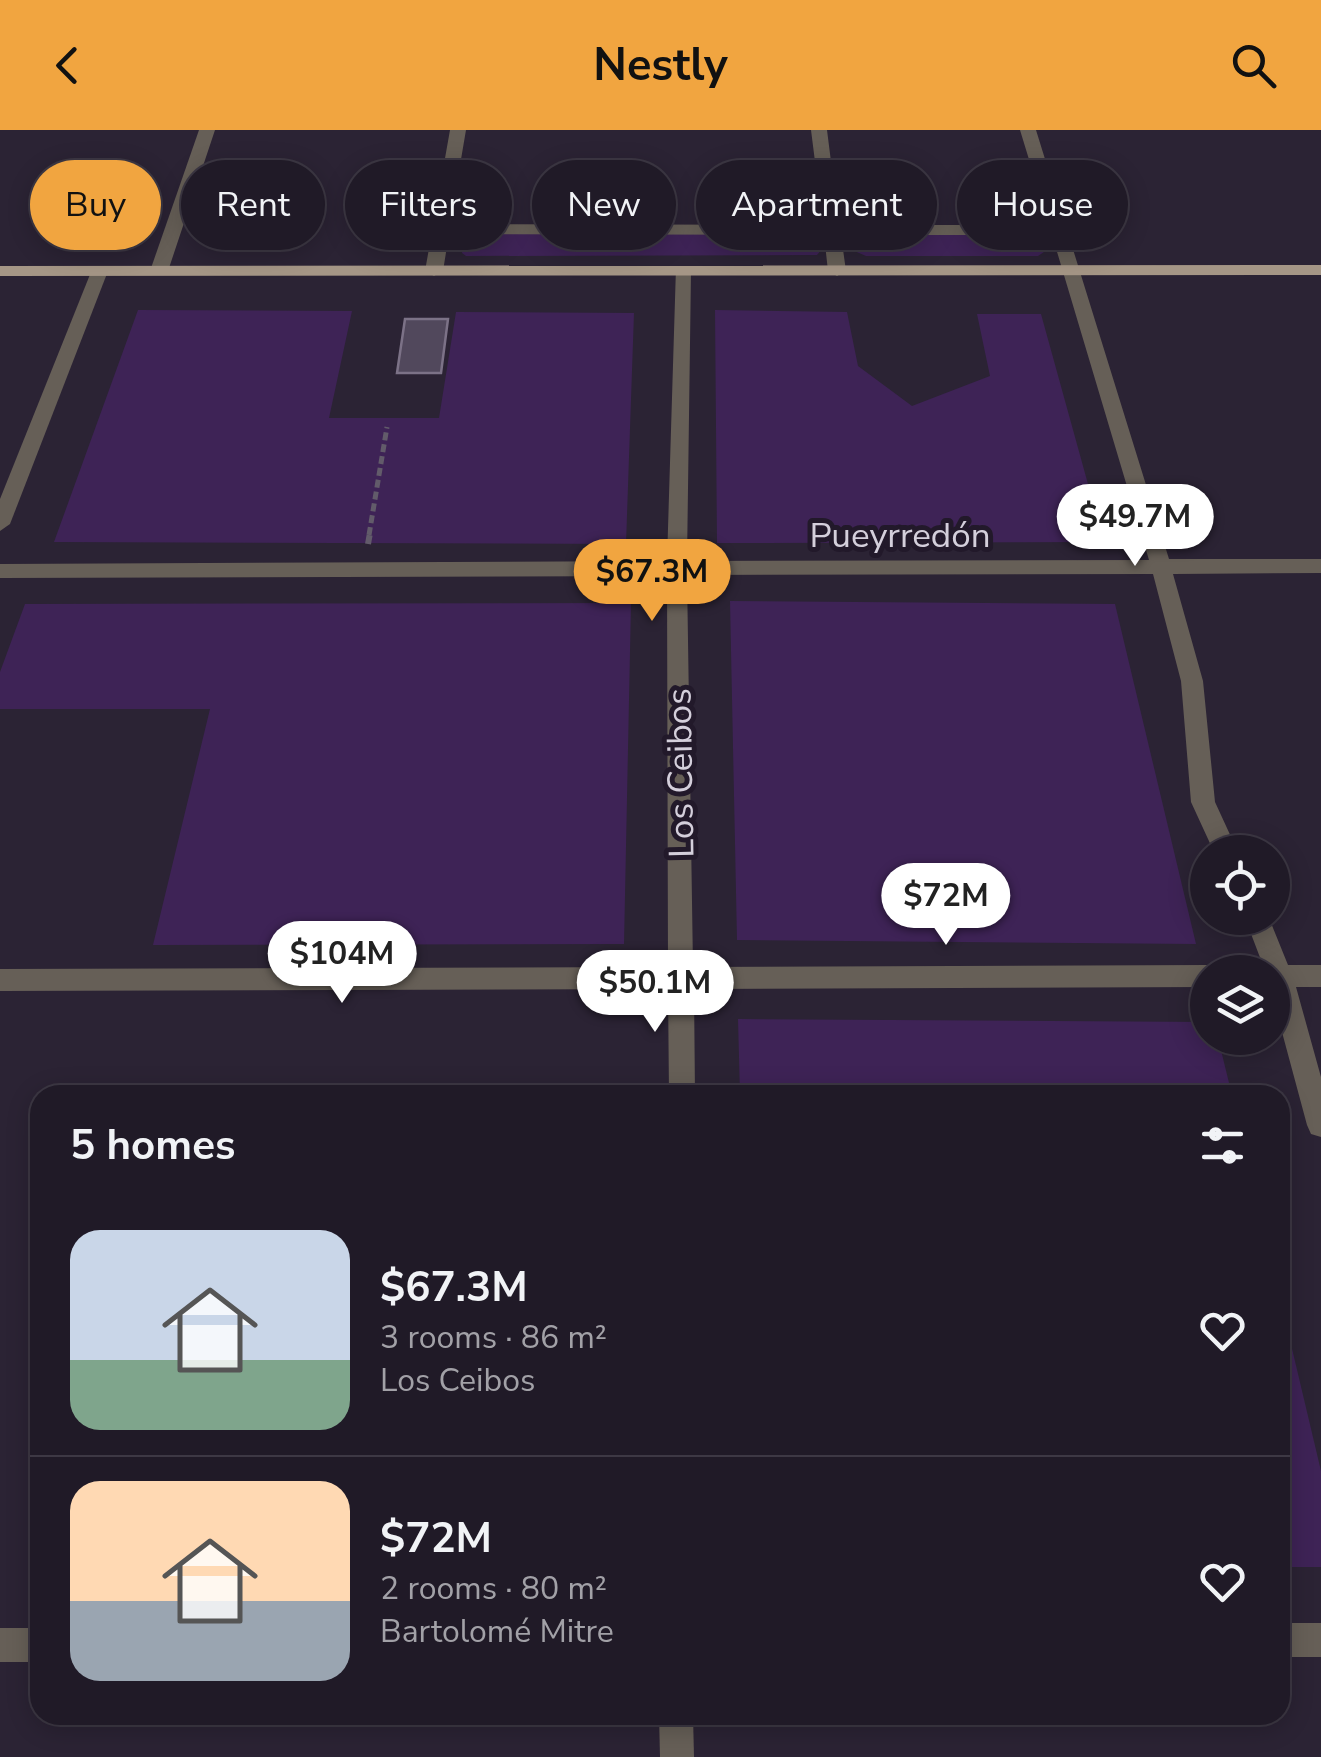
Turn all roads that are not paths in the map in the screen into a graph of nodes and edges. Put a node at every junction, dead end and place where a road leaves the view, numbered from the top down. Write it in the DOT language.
graph roads {
  1 [pos="207,130"];
  2 [pos="458,130"];
  3 [pos="819,130"];
  4 [pos="1028,130"];
  5 [pos="453,160"];
  6 [pos="823,160"];
  7 [pos="1036,160"];
  8 [pos="696,228"];
  9 [pos="512,229"];
  10 [pos="438,250"];
  11 [pos="834,250"];
  12 [pos="1062,250"];
  13 [pos="0,270"];
  14 [pos="434,270"];
  15 [pos="1068,270"];
  16 [pos="1321,270"];
  17 [pos="100,271"];
  18 [pos="159,271"];
  19 [pos="682,271"];
  20 [pos="836,271"];
  21 [pos="0,524"];
  22 [pos="1321,566"];
  23 [pos="1161,567"];
  24 [pos="677,568"];
  25 [pos="0,571"];
  26 [pos="1218,835"];
  27 [pos="684,976"];
  28 [pos="1190,976"];
  29 [pos="1290,976"];
  30 [pos="1321,976"];
  31 [pos="0,980"];
  32 [pos="1290,1022"];
  33 [pos="682,1085"];
  34 [pos="1321,1124"];
  35 [pos="1290,1640"];
  36 [pos="1321,1640"];
  37 [pos="0,1645"];
  38 [pos="30,1645"];
  39 [pos="676,1725"];
  40 [pos="676,1757"];
  1 -- 18 [label="street"];
  2 -- 5 [label="street"];
  3 -- 6 [label="street"];
  4 -- 7 [label="street"];
  8 -- 9 [label="street"];
  10 -- 14 [label="street"];
  11 -- 20 [label="street"];
  12 -- 15 [label="street"];
  13 -- 17 [label="main road"];
  14 -- 18 [label="main road"];
  14 -- 19 [label="main road"];
  15 -- 16 [label="main road"];
  15 -- 20 [label="main road"];
  15 -- 23 [label="street"];
  17 -- 18 [label="main road"];
  17 -- 21 [label="street"];
  19 -- 20 [label="main road"];
  19 -- 24 [label="street, Los Ceibos"];
  22 -- 23 [label="street, Pueyrredón"];
  23 -- 24 [label="street, Pueyrredón"];
  23 -- 26 [label="street"];
  24 -- 25 [label="street, Pueyrredón"];
  24 -- 27 [label="street, Los Ceibos"];
  27 -- 28 [label="street"];
  27 -- 31 [label="street"];
  27 -- 33 [label="street, Los Ceibos"];
  29 -- 30 [label="street"];
  32 -- 34 [label="street"];
  35 -- 36 [label="street"];
  37 -- 38 [label="street"];
  39 -- 40 [label="street"];
}
